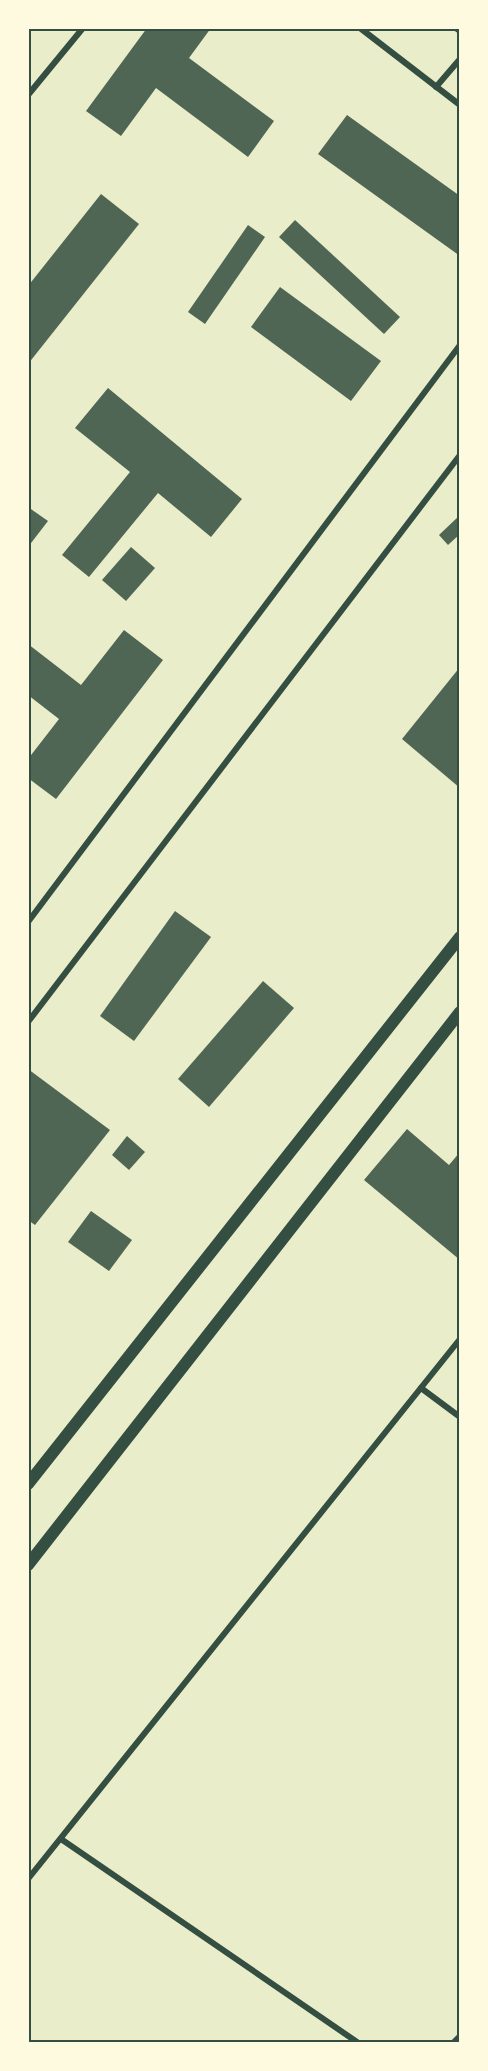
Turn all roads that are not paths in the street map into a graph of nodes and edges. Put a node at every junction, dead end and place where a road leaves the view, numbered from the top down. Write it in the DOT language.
graph roads {
  1 [pos="83,28"];
  2 [pos="360,28"];
  3 [pos="459,58"];
  4 [pos="435,87"];
  5 [pos="28,95"];
  6 [pos="459,105"];
  7 [pos="459,345"];
  8 [pos="459,455"];
  9 [pos="28,922"];
  10 [pos="459,937"];
  11 [pos="459,1012"];
  12 [pos="28,1022"];
  13 [pos="459,1339"];
  14 [pos="421,1388"];
  15 [pos="459,1417"];
  16 [pos="28,1484"];
  17 [pos="28,1565"];
  18 [pos="61,1839"];
  19 [pos="28,1880"];
  20 [pos="459,2036"];
  21 [pos="357,2043"];
  22 [pos="454,2043"];
  1 -- 5 [label="street"];
  2 -- 4 [label="street"];
  3 -- 4 [label="street"];
  4 -- 6 [label="street"];
  7 -- 9 [label="street"];
  8 -- 12 [label="street"];
  10 -- 16 [label="main road"];
  11 -- 17 [label="main road"];
  13 -- 14 [label="street"];
  14 -- 15 [label="street"];
  14 -- 18 [label="street"];
  18 -- 19 [label="street"];
  18 -- 21 [label="street"];
  20 -- 22 [label="street"];
}
